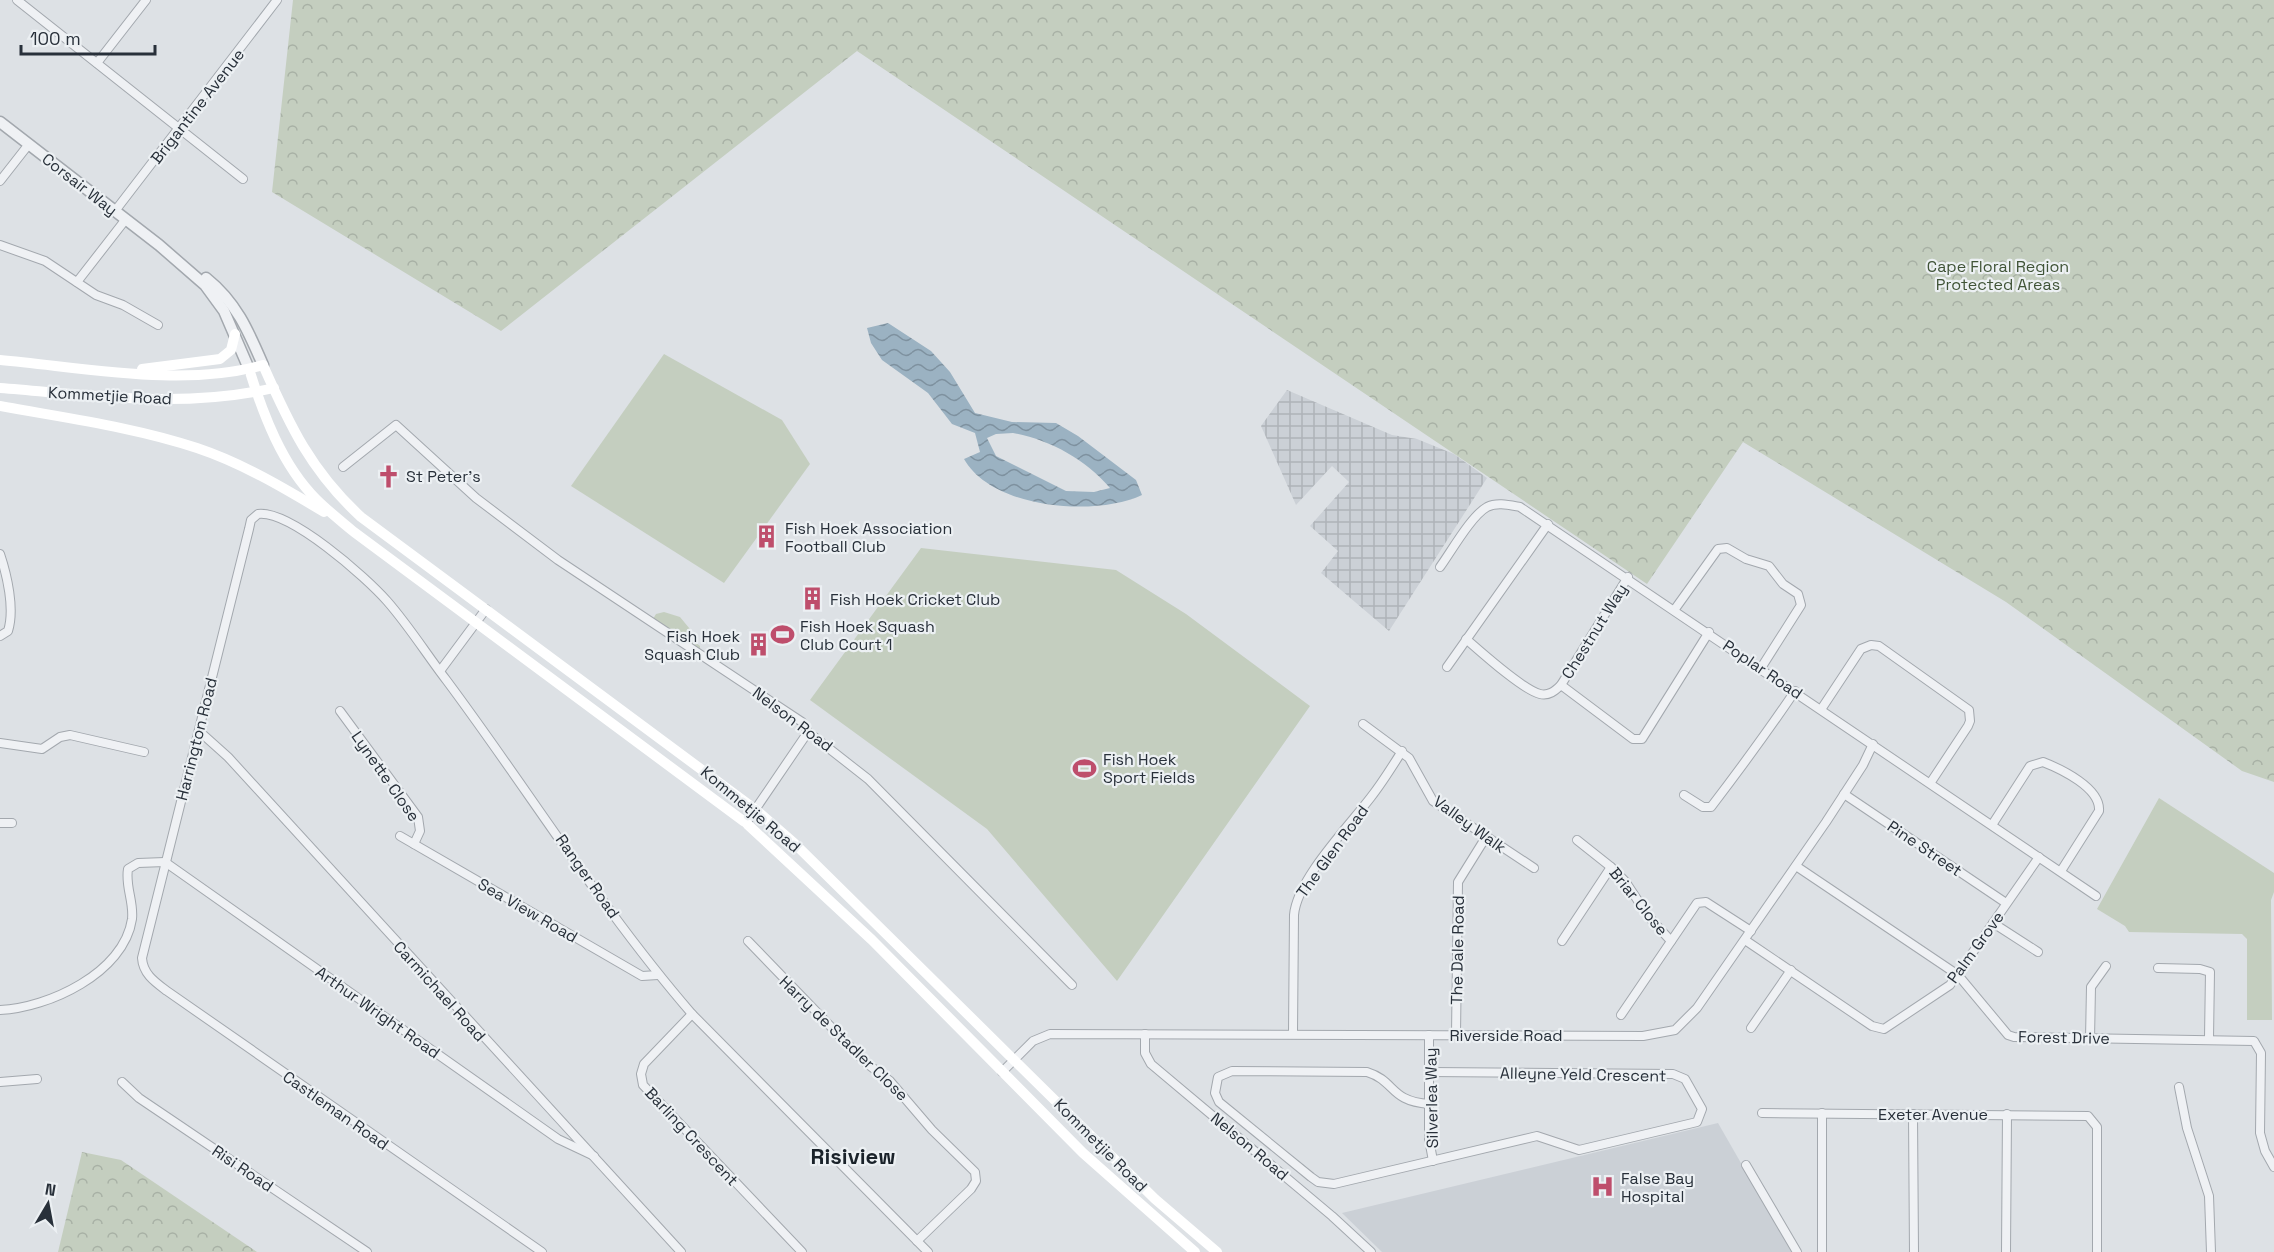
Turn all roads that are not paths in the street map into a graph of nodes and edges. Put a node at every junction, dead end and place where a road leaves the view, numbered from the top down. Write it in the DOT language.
graph roads {
  1 [pos="18,0"];
  2 [pos="146,0"];
  3 [pos="277,0"];
  4 [pos="97,63"];
  5 [pos="0,122"];
  6 [pos="180,128"];
  7 [pos="29,144"];
  8 [pos="243,180"];
  9 [pos="0,181"];
  10 [pos="115,211"];
  11 [pos="126,219"];
  12 [pos="0,245"];
  13 [pos="159,245"];
  14 [pos="77,282"];
  15 [pos="158,325"];
  16 [pos="235,334"];
  17 [pos="0,360"];
  18 [pos="263,365"];
  19 [pos="249,369"];
  20 [pos="118,372"];
  21 [pos="0,388"];
  22 [pos="274,388"];
  23 [pos="256,392"];
  24 [pos="0,406"];
  25 [pos="343,467"];
  26 [pos="252,520"];
  27 [pos="1548,524"];
  28 [pos="354,532"];
  29 [pos="0,554"];
  30 [pos="1440,567"];
  31 [pos="1628,577"];
  32 [pos="3,579"];
  33 [pos="486,609"];
  34 [pos="1675,609"];
  35 [pos="477,622"];
  36 [pos="1709,633"];
  37 [pos="0,636"];
  38 [pos="1466,639"];
  39 [pos="1447,667"];
  40 [pos="1761,668"];
  41 [pos="440,671"];
  42 [pos="1561,685"];
  43 [pos="1795,691"];
  44 [pos="1822,708"];
  45 [pos="340,711"];
  46 [pos="1363,724"];
  47 [pos="199,731"];
  48 [pos="808,732"];
  49 [pos="0,743"];
  50 [pos="1873,744"];
  51 [pos="1402,751"];
  52 [pos="144,752"];
  53 [pos="1931,782"];
  54 [pos="1844,794"];
  55 [pos="1684,795"];
  56 [pos="756,810"];
  57 [pos="0,823"];
  58 [pos="12,823"];
  59 [pos="746,823"];
  60 [pos="1992,825"];
  61 [pos="400,836"];
  62 [pos="1485,837"];
  63 [pos="1577,840"];
  64 [pos="414,844"];
  65 [pos="2039,857"];
  66 [pos="165,862"];
  67 [pos="1796,866"];
  68 [pos="1611,867"];
  69 [pos="1534,868"];
  70 [pos="2061,871"];
  71 [pos="2096,896"];
  72 [pos="2006,903"];
  73 [pos="1994,923"];
  74 [pos="1751,931"];
  75 [pos="1746,940"];
  76 [pos="748,941"];
  77 [pos="1562,941"];
  78 [pos="1671,941"];
  79 [pos="2038,952"];
  80 [pos="142,958"];
  81 [pos="2106,966"];
  82 [pos="2158,968"];
  83 [pos="1791,970"];
  84 [pos="658,975"];
  85 [pos="1958,975"];
  86 [pos="1072,985"];
  87 [pos="0,1010"];
  88 [pos="692,1014"];
  89 [pos="1622,1015"];
  90 [pos="1751,1028"];
  91 [pos="1293,1033"];
  92 [pos="1146,1034"];
  93 [pos="1456,1034"];
  94 [pos="1429,1035"];
  95 [pos="2210,1038"];
  96 [pos="2090,1039"];
  97 [pos="1015,1059"];
  98 [pos="1002,1072"];
  99 [pos="1429,1072"];
  100 [pos="37,1079"];
  101 [pos="0,1082"];
  102 [pos="122,1082"];
  103 [pos="2179,1087"];
  104 [pos="1429,1104"];
  105 [pos="1762,1113"];
  106 [pos="1822,1113"];
  107 [pos="1913,1114"];
  108 [pos="2007,1114"];
  109 [pos="594,1156"];
  110 [pos="1433,1161"];
  111 [pos="1746,1165"];
  112 [pos="2274,1167"];
  113 [pos="917,1241"];
  114 [pos="367,1252"];
  115 [pos="542,1252"];
  116 [pos="681,1252"];
  117 [pos="802,1252"];
  118 [pos="928,1252"];
  119 [pos="1195,1252"];
  120 [pos="1217,1252"];
  121 [pos="1371,1252"];
  122 [pos="1797,1252"];
  123 [pos="1822,1252"];
  124 [pos="1914,1252"];
  125 [pos="2006,1252"];
  126 [pos="2097,1252"];
  127 [pos="2211,1252"];
  1 -- 4 [label="street"];
  2 -- 4 [label="street"];
  3 -- 6 [label="street, Brigantine Avenue"];
  4 -- 6 [label="street"];
  5 -- 7 [label="street, Corsair Way"];
  6 -- 8 [label="street"];
  6 -- 10 [label="street, Brigantine Avenue"];
  7 -- 9 [label="street"];
  7 -- 10 [label="street, Corsair Way"];
  10 -- 11 [label="street, Corsair Way"];
  11 -- 13 [label="street, Corsair Way"];
  11 -- 14 [label="street"];
  12 -- 14 [label="street"];
  13 -- 16 [label="street, Corsair Way"];
  13 -- 18 [label="street, Corsair Way"];
  14 -- 15 [label="street"];
  16 -- 19 [label="street, Corsair Way"];
  16 -- 20 [label="main road"];
  17 -- 20 [label="main road, Kommetjie Road"];
  18 -- 19 [label="main road, Kommetjie Road"];
  18 -- 22 [label="main road, Kommetjie Road"];
  19 -- 20 [label="main road, Kommetjie Road"];
  19 -- 23 [label="main road, Kommetjie Road"];
  21 -- 23 [label="main road, Kommetjie Road"];
  22 -- 23 [label="main road, Kommetjie Road"];
  22 -- 33 [label="main road, Kommetjie Road"];
  23 -- 28 [label="main road, Kommetjie Road"];
  24 -- 28 [label="main road"];
  25 -- 48 [label="street, Nelson Road"];
  26 -- 41 [label="street, Ranger Road"];
  26 -- 47 [label="street, Harrington Road"];
  27 -- 30 [label="street, Poplar Road"];
  27 -- 31 [label="street, Poplar Road"];
  27 -- 38 [label="street"];
  28 -- 35 [label="main road, Kommetjie Road"];
  29 -- 32 [label="street"];
  31 -- 34 [label="street, Poplar Road"];
  31 -- 42 [label="street, Chestnut Way"];
  32 -- 37 [label="street"];
  33 -- 35 [label="street"];
  33 -- 56 [label="main road, Kommetjie Road"];
  34 -- 36 [label="street, Poplar Road"];
  34 -- 40 [label="street"];
  35 -- 41 [label="street"];
  35 -- 59 [label="main road, Kommetjie Road"];
  36 -- 40 [label="street, Poplar Road"];
  36 -- 42 [label="street"];
  38 -- 39 [label="street"];
  38 -- 42 [label="street"];
  40 -- 43 [label="street, Poplar Road"];
  41 -- 84 [label="street, Ranger Road"];
  43 -- 44 [label="street, Poplar Road"];
  43 -- 55 [label="street"];
  44 -- 50 [label="street, Poplar Road"];
  44 -- 53 [label="street"];
  45 -- 64 [label="street, Lynette Close"];
  46 -- 51 [label="street, Valley Walk"];
  47 -- 66 [label="street, Harrington Road"];
  47 -- 109 [label="street, Carmichael Road"];
  48 -- 56 [label="street"];
  48 -- 86 [label="street, Nelson Road"];
  49 -- 52 [label="street"];
  50 -- 53 [label="street, Poplar Road"];
  50 -- 54 [label="street, Riverside Road"];
  51 -- 62 [label="street, Valley Walk"];
  51 -- 91 [label="street, The Glen Road"];
  53 -- 60 [label="street, Poplar Road"];
  54 -- 67 [label="street, Riverside Road"];
  54 -- 72 [label="street, Pine Street"];
  56 -- 59 [label="street"];
  56 -- 97 [label="main road, Kommetjie Road"];
  57 -- 58 [label="street"];
  59 -- 98 [label="main road, Kommetjie Road"];
  60 -- 65 [label="street, Poplar Road"];
  60 -- 70 [label="street"];
  61 -- 64 [label="street, Sea View Road"];
  62 -- 69 [label="street, Valley Walk"];
  62 -- 93 [label="street, The Dale Road"];
  63 -- 68 [label="street, Briar Close"];
  64 -- 84 [label="street, Sea View Road"];
  65 -- 70 [label="street, Poplar Road"];
  65 -- 72 [label="street, Palm Grove"];
  66 -- 80 [label="street, Harrington Road"];
  66 -- 87 [label="street"];
  66 -- 109 [label="street, Arthur Wright Road"];
  67 -- 74 [label="street, Riverside Road"];
  67 -- 85 [label="street, Forest Drive"];
  68 -- 77 [label="street"];
  68 -- 78 [label="street, Briar Close"];
  70 -- 71 [label="street, Poplar Road"];
  72 -- 73 [label="street, Palm Grove"];
  73 -- 79 [label="street"];
  73 -- 85 [label="street, Palm Grove"];
  74 -- 75 [label="street, Riverside Road"];
  74 -- 78 [label="street"];
  75 -- 83 [label="street, Palm Grove"];
  75 -- 93 [label="street, Riverside Road"];
  76 -- 113 [label="street, Harry de Stadler Close"];
  78 -- 89 [label="street"];
  80 -- 115 [label="street, Castleman Road"];
  81 -- 96 [label="street"];
  82 -- 95 [label="street"];
  83 -- 85 [label="street, Palm Grove"];
  83 -- 90 [label="street"];
  84 -- 88 [label="street, Ranger Road"];
  85 -- 96 [label="street, Forest Drive"];
  88 -- 113 [label="street, Ranger Road"];
  88 -- 117 [label="street, Barling Crescent"];
  91 -- 92 [label="street, Riverside Road"];
  91 -- 94 [label="street, Riverside Road"];
  92 -- 97 [label="street, Riverside Road"];
  92 -- 121 [label="street, Nelson Road"];
  93 -- 94 [label="street, Riverside Road"];
  94 -- 99 [label="street, Silverlea Way"];
  95 -- 96 [label="street, Forest Drive"];
  95 -- 112 [label="street, Forest Drive"];
  97 -- 98 [label="street, Riverside Road"];
  97 -- 120 [label="main road, Kommetjie Road"];
  98 -- 119 [label="main road, Kommetjie Road"];
  99 -- 104 [label="street, Silverlea Way"];
  99 -- 110 [label="street, Alleyne Yeld Crescent"];
  100 -- 101 [label="street"];
  102 -- 114 [label="street, Risi Road"];
  103 -- 127 [label="street"];
  104 -- 110 [label="street, Silverlea Way"];
  104 -- 110 [label="street, Alleyne Yeld Crescent"];
  105 -- 106 [label="street, Exeter Avenue"];
  106 -- 107 [label="street, Exeter Avenue"];
  106 -- 123 [label="street"];
  107 -- 108 [label="street, Exeter Avenue"];
  107 -- 124 [label="street"];
  108 -- 125 [label="street"];
  108 -- 126 [label="street, Exeter Avenue"];
  109 -- 116 [label="street, Carmichael Road"];
  111 -- 122 [label="street"];
  113 -- 118 [label="street, Ranger Road"];
}
